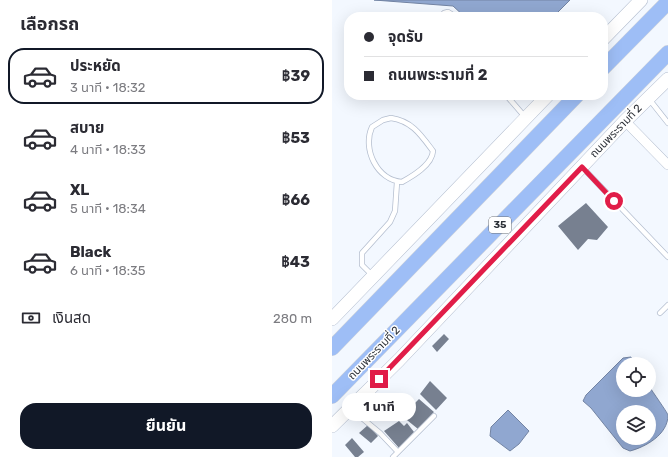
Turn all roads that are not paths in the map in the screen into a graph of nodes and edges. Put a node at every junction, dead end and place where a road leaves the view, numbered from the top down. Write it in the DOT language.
graph roads {
  1 [pos="642,0"];
  2 [pos="668,2"];
  3 [pos="608,34"];
  4 [pos="668,53"];
  5 [pos="608,63"];
  6 [pos="668,78"];
  7 [pos="648,99"];
  8 [pos="510,100"];
  9 [pos="539,100"];
  10 [pos="572,100"];
  11 [pos="526,118"];
  12 [pos="625,121"];
  13 [pos="668,123"];
  14 [pos="668,166"];
  15 [pos="582,167"];
  16 [pos="397,182"];
  17 [pos="668,257"];
  18 [pos="374,278"];
  19 [pos="668,305"];
  20 [pos="660,313"];
  21 [pos="332,320"];
  22 [pos="332,348"];
  23 [pos="332,396"];
  24 [pos="350,408"];
  25 [pos="434,416"];
  26 [pos="332,426"];
  27 [pos="398,452"];
  28 [pos="393,457"];
  1 -- 3 [label="main road"];
  2 -- 5 [label="highway"];
  4 -- 23 [label="highway, ถนนพระรามที่ 2 / 35"];
  6 -- 7 [label="main road, ถนนพระรามที่ 2 / 35"];
  7 -- 12 [label="main road, ถนนพระรามที่ 2 / 35"];
  7 -- 13 [label="lane"];
  8 -- 11 [label="lane"];
  9 -- 11 [label="main road"];
  10 -- 22 [label="highway"];
  11 -- 18 [label="main road"];
  12 -- 14 [label="street"];
  12 -- 15 [label="main road, ถนนพระรามที่ 2 / 35"];
  15 -- 17 [label="lane"];
  15 -- 24 [label="main road, ถนนพระรามที่ 2 / 35"];
  16 -- 16 [label="lane"];
  16 -- 18 [label="lane"];
  18 -- 21 [label="main road"];
  19 -- 20 [label="lane"];
  24 -- 26 [label="main road, ถนนพระรามที่ 2 / 35"];
  24 -- 27 [label="lane"];
  25 -- 27 [label="lane"];
  27 -- 28 [label="lane"];
}
